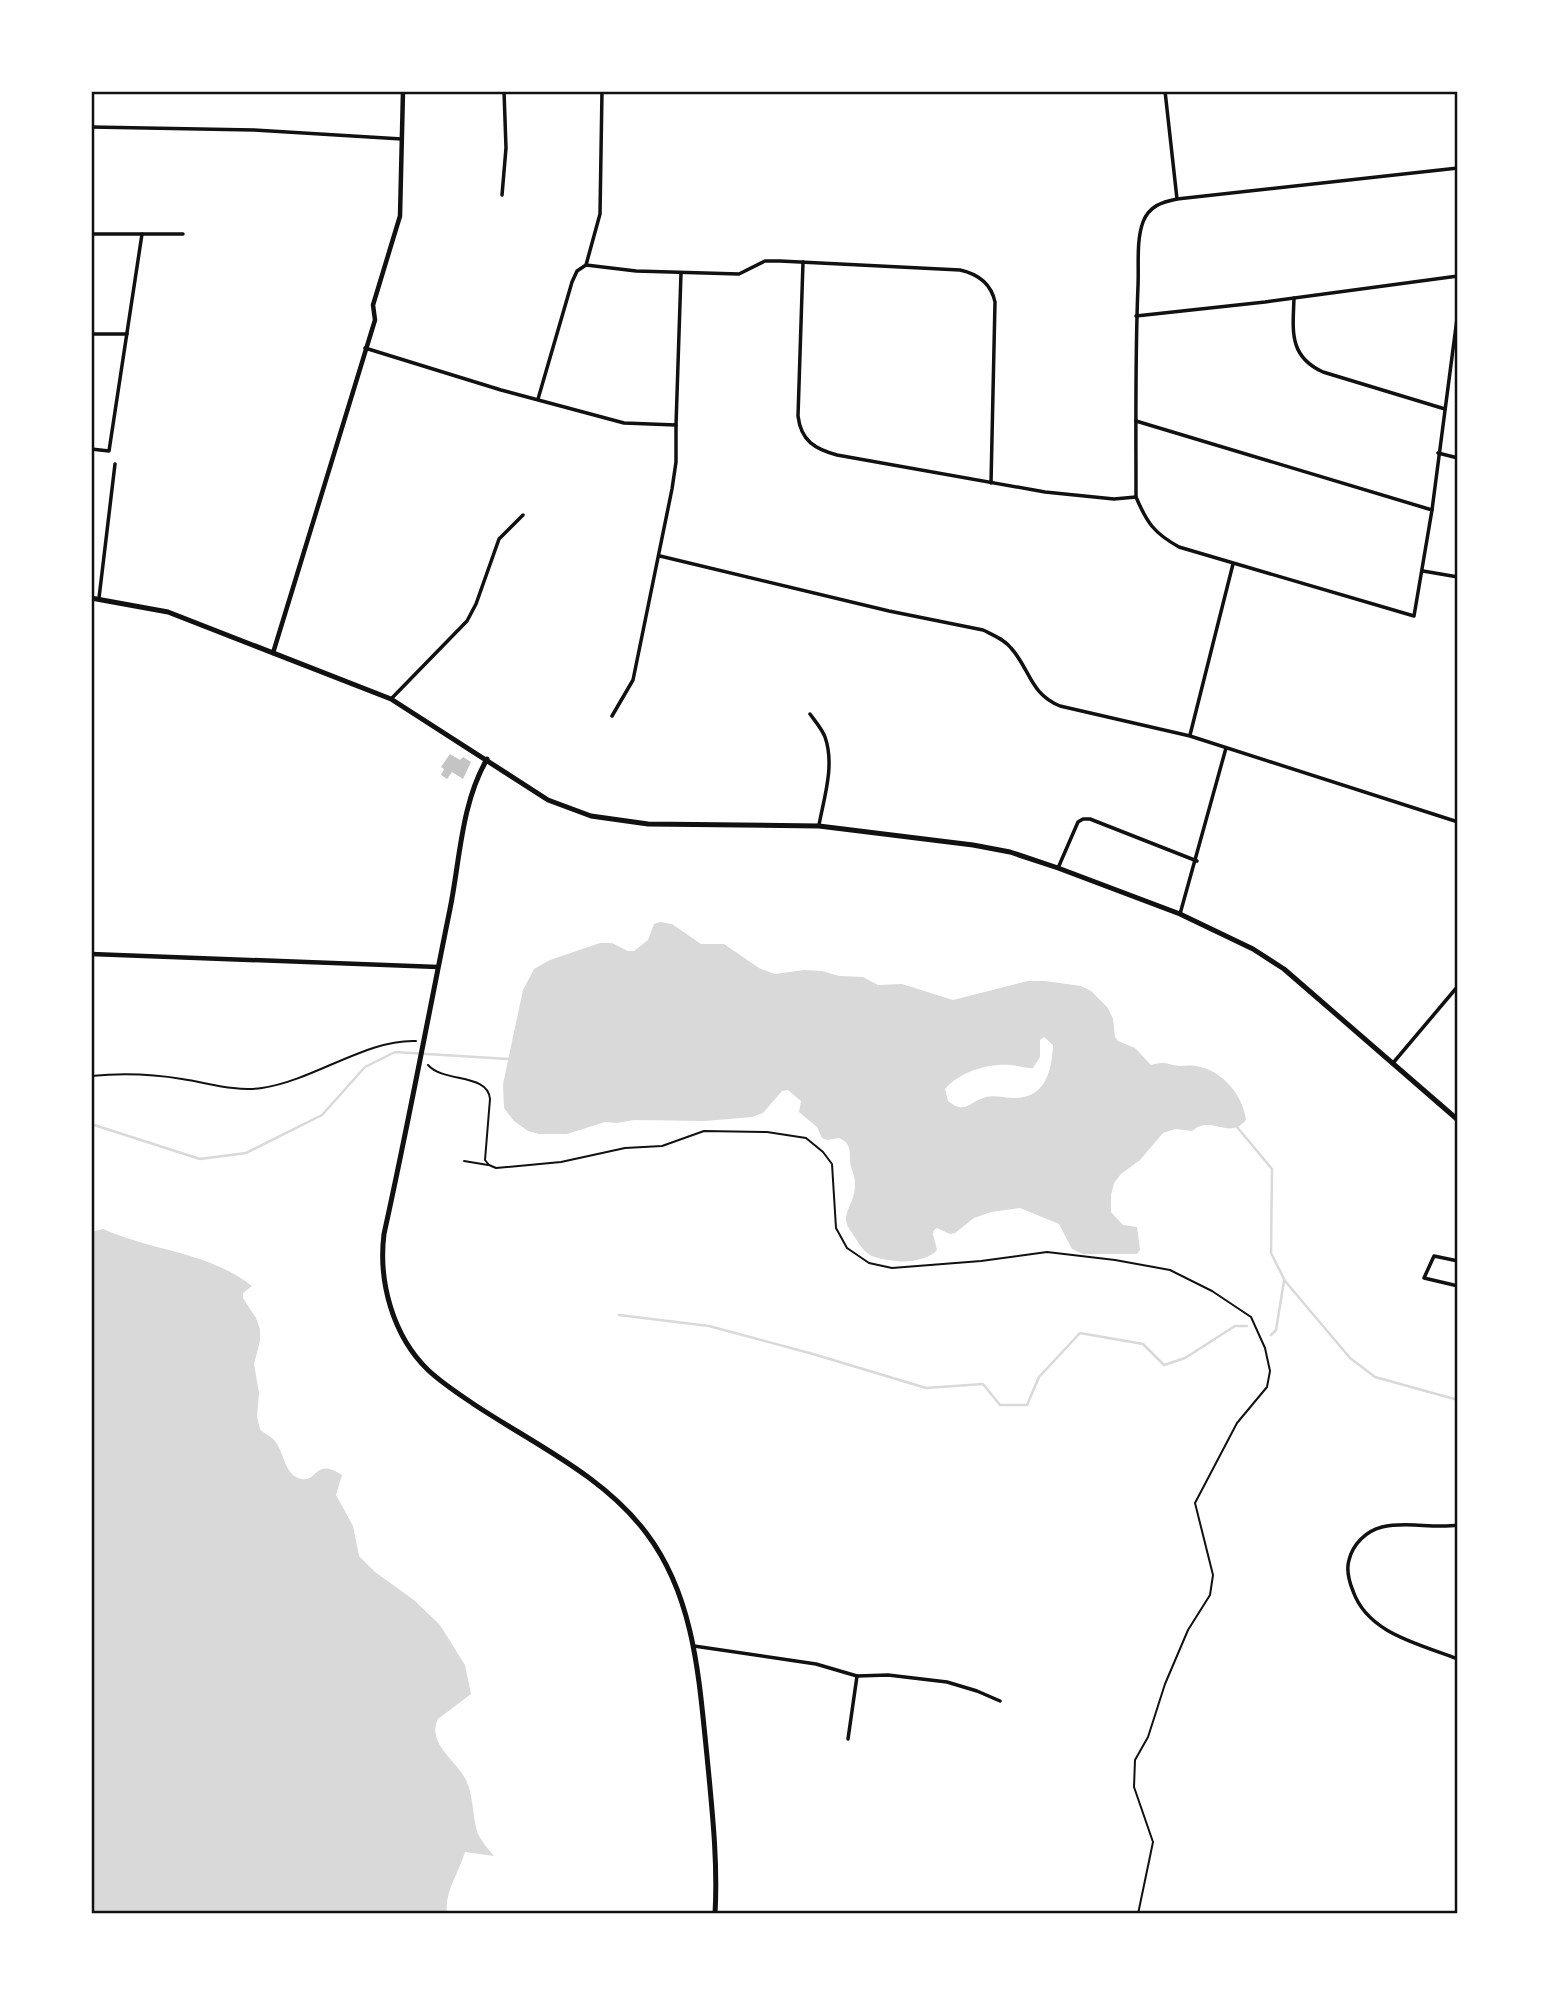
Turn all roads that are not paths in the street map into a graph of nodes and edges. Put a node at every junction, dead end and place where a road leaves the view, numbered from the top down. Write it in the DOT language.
graph roads {
  1 [pos="403,91"];
  2 [pos="504,91"];
  3 [pos="602,91"];
  4 [pos="1165,91"];
  5 [pos="91,127"];
  6 [pos="402,139"];
  7 [pos="1458,168"];
  8 [pos="502,195"];
  9 [pos="1177,199"];
  10 [pos="91,234"];
  11 [pos="142,234"];
  12 [pos="183,234"];
  13 [pos="803,262"];
  14 [pos="586,265"];
  15 [pos="681,272"];
  16 [pos="1458,276"];
  17 [pos="1294,298"];
  18 [pos="1458,311"];
  19 [pos="1136,316"];
  20 [pos="91,334"];
  21 [pos="127,334"];
  22 [pos="1456,340"];
  23 [pos="365,348"];
  24 [pos="538,399"];
  25 [pos="1445,410"];
  26 [pos="1136,421"];
  27 [pos="676,425"];
  28 [pos="91,449"];
  29 [pos="1438,453"];
  30 [pos="1458,458"];
  31 [pos="115,464"];
  32 [pos="991,483"];
  33 [pos="1136,497"];
  34 [pos="1432,510"];
  35 [pos="523,515"];
  36 [pos="660,556"];
  37 [pos="1233,564"];
  38 [pos="1423,570"];
  39 [pos="1458,577"];
  40 [pos="91,598"];
  41 [pos="99,598"];
  42 [pos="274,653"];
  43 [pos="391,699"];
  44 [pos="810,714"];
  45 [pos="612,716"];
  46 [pos="1190,736"];
  47 [pos="1226,748"];
  48 [pos="487,760"];
  49 [pos="1458,822"];
  50 [pos="819,826"];
  51 [pos="1197,861"];
  52 [pos="1058,868"];
  53 [pos="1180,914"];
  54 [pos="91,954"];
  55 [pos="438,967"];
  56 [pos="1458,986"];
  57 [pos="1393,1063"];
  58 [pos="1458,1120"];
  59 [pos="1458,1261"];
  60 [pos="1458,1286"];
  61 [pos="1458,1525"];
  62 [pos="694,1646"];
  63 [pos="1458,1659"];
  64 [pos="857,1676"];
  65 [pos="1000,1701"];
  66 [pos="848,1739"];
  67 [pos="715,1914"];
  1 -- 6 [label="street"];
  2 -- 8 [label="street"];
  3 -- 14 [label="street"];
  4 -- 9 [label="street"];
  5 -- 6 [label="street"];
  6 -- 23 [label="street"];
  7 -- 9 [label="street"];
  9 -- 19 [label="street"];
  10 -- 11 [label="street"];
  11 -- 12 [label="street"];
  11 -- 21 [label="street"];
  13 -- 15 [label="street"];
  13 -- 32 [label="street"];
  13 -- 32 [label="street"];
  14 -- 15 [label="street"];
  14 -- 24 [label="street"];
  15 -- 27 [label="street"];
  16 -- 17 [label="street"];
  17 -- 19 [label="street"];
  17 -- 25 [label="street"];
  18 -- 22 [label="street"];
  19 -- 26 [label="street"];
  20 -- 21 [label="street"];
  21 -- 28 [label="street"];
  22 -- 25 [label="street"];
  23 -- 24 [label="street"];
  23 -- 42 [label="street"];
  24 -- 27 [label="street"];
  25 -- 29 [label="street"];
  26 -- 33 [label="street"];
  26 -- 34 [label="street"];
  27 -- 36 [label="street"];
  29 -- 30 [label="street"];
  29 -- 34 [label="street"];
  31 -- 41 [label="street"];
  32 -- 33 [label="street"];
  33 -- 37 [label="street"];
  34 -- 38 [label="street"];
  35 -- 43 [label="street"];
  36 -- 45 [label="street"];
  36 -- 46 [label="street"];
  37 -- 38 [label="street"];
  37 -- 46 [label="street"];
  38 -- 39 [label="street"];
  40 -- 41 [label="main road"];
  41 -- 42 [label="main road"];
  42 -- 43 [label="main road"];
  43 -- 48 [label="main road"];
  44 -- 50 [label="street"];
  46 -- 47 [label="street"];
  47 -- 49 [label="street"];
  47 -- 51 [label="street"];
  48 -- 50 [label="main road"];
  48 -- 55 [label="main road"];
  50 -- 52 [label="main road"];
  51 -- 52 [label="street"];
  51 -- 53 [label="street"];
  52 -- 53 [label="main road"];
  53 -- 57 [label="main road"];
  54 -- 55 [label="street"];
  55 -- 62 [label="main road"];
  56 -- 57 [label="street"];
  57 -- 58 [label="main road"];
  59 -- 60 [label="street"];
  61 -- 63 [label="street"];
  62 -- 64 [label="street"];
  62 -- 67 [label="main road"];
  64 -- 65 [label="street"];
  64 -- 66 [label="street"];
}
